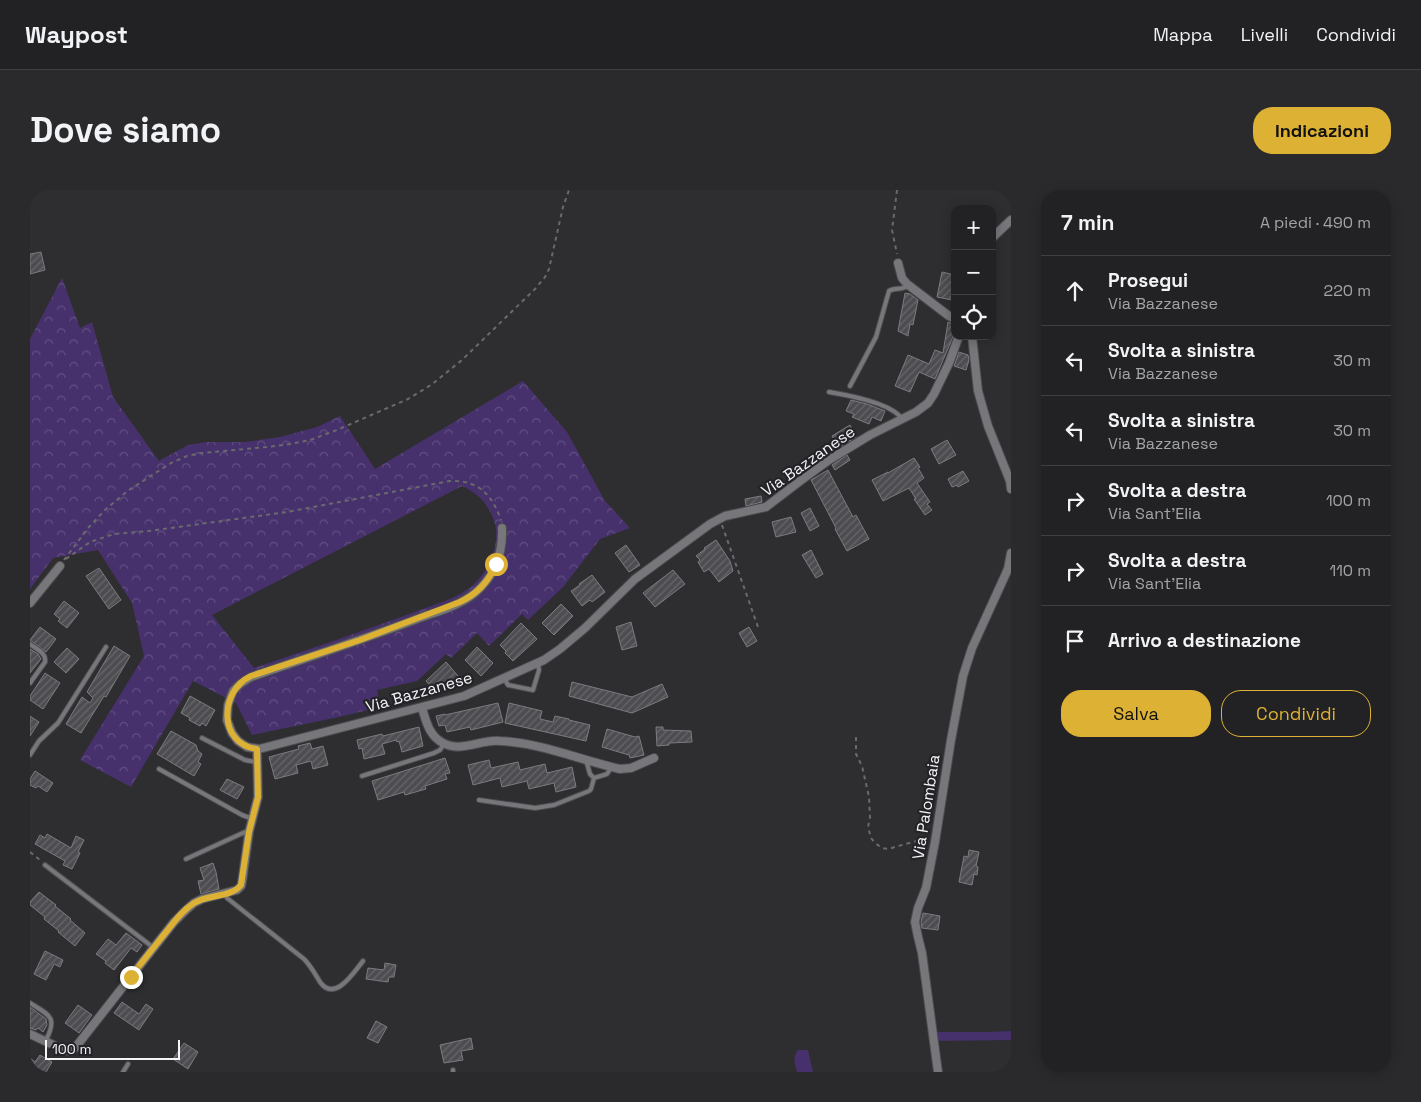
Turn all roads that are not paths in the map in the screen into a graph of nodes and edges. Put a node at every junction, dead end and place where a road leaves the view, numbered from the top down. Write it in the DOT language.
graph roads {
  1 [pos="1011,220"];
  2 [pos="996,234"];
  3 [pos="898,263"];
  4 [pos="908,285"];
  5 [pos="951,317"];
  6 [pos="957,340"];
  7 [pos="972,340"];
  8 [pos="850,386"];
  9 [pos="829,392"];
  10 [pos="902,420"];
  11 [pos="1011,489"];
  12 [pos="502,528"];
  13 [pos="1011,553"];
  14 [pos="60,566"];
  15 [pos="30,603"];
  16 [pos="30,644"];
  17 [pos="106,647"];
  18 [pos="537,663"];
  19 [pos="504,678"];
  20 [pos="30,683"];
  21 [pos="422,708"];
  22 [pos="202,738"];
  23 [pos="444,744"];
  24 [pos="257,749"];
  25 [pos="30,755"];
  26 [pos="654,758"];
  27 [pos="586,760"];
  28 [pos="256,762"];
  29 [pos="609,766"];
  30 [pos="159,769"];
  31 [pos="362,776"];
  32 [pos="594,778"];
  33 [pos="479,800"];
  34 [pos="253,819"];
  35 [pos="249,832"];
  36 [pos="186,860"];
  37 [pos="45,865"];
  38 [pos="226,894"];
  39 [pos="154,948"];
  40 [pos="362,961"];
  41 [pos="30,1003"];
  42 [pos="30,1034"];
  43 [pos="46,1040"];
  44 [pos="128,1064"];
  45 [pos="123,1072"];
  46 [pos="938,1072"];
  1 -- 2 [label="street"];
  3 -- 4 [label="street"];
  4 -- 5 [label="street"];
  4 -- 8 [label="lane"];
  6 -- 10 [label="street, Via Bazzanese"];
  7 -- 11 [label="street"];
  9 -- 10 [label="lane"];
  10 -- 18 [label="street, Via Bazzanese"];
  12 -- 24 [label="street"];
  13 -- 46 [label="street, Via Palombaia"];
  14 -- 15 [label="street"];
  16 -- 20 [label="lane"];
  17 -- 25 [label="lane"];
  18 -- 19 [label="street, Via Bazzanese"];
  18 -- 19 [label="lane"];
  19 -- 21 [label="street, Via Bazzanese"];
  21 -- 23 [label="street"];
  21 -- 24 [label="street, Via Bazzanese"];
  22 -- 28 [label="lane"];
  23 -- 27 [label="street"];
  23 -- 31 [label="lane"];
  24 -- 28 [label="street"];
  26 -- 29 [label="street"];
  27 -- 29 [label="street"];
  27 -- 32 [label="lane"];
  28 -- 34 [label="street"];
  29 -- 32 [label="lane"];
  30 -- 34 [label="lane"];
  32 -- 33 [label="lane"];
  34 -- 35 [label="street"];
  35 -- 36 [label="lane"];
  35 -- 38 [label="street"];
  37 -- 39 [label="lane"];
  38 -- 39 [label="street"];
  38 -- 40 [label="lane"];
  39 -- 43 [label="street"];
  41 -- 43 [label="lane"];
  42 -- 43 [label="street"];
  44 -- 45 [label="lane"];
}
